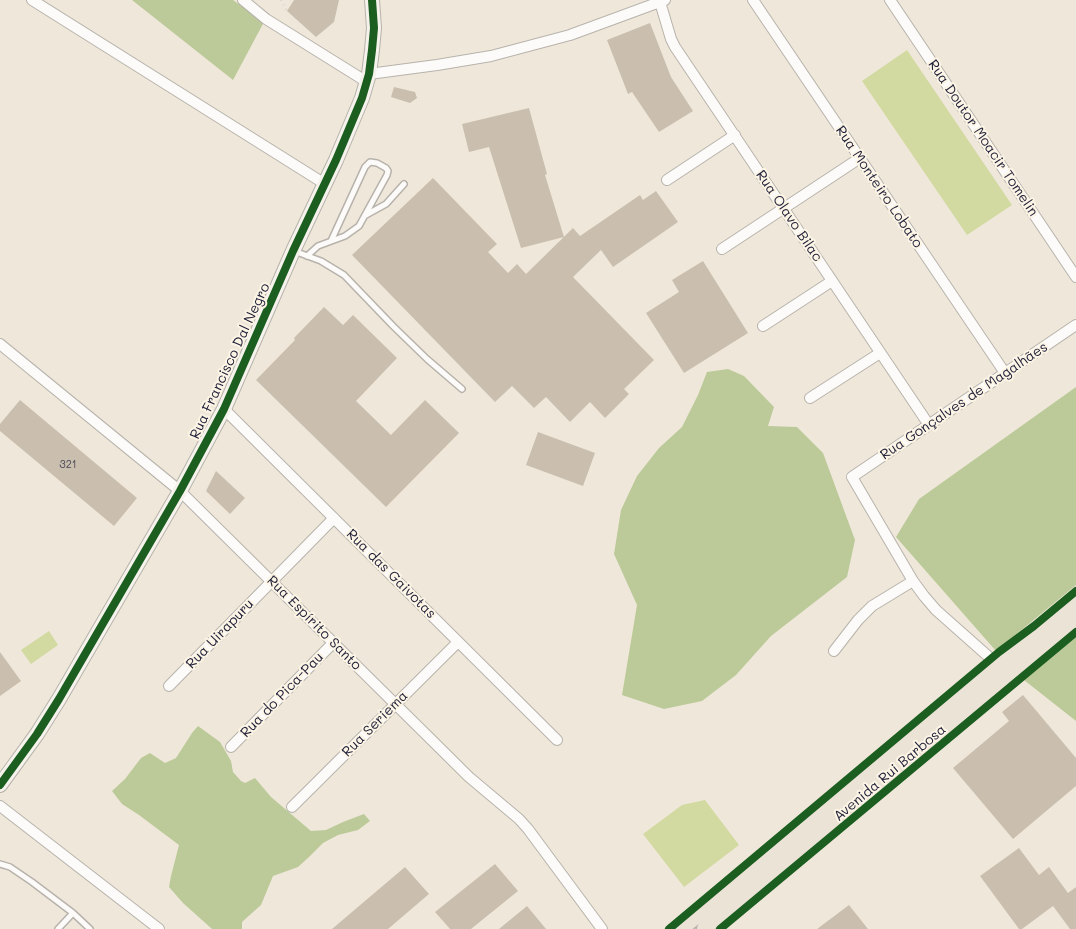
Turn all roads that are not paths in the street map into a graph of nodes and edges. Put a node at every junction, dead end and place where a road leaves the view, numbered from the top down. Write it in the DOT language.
graph roads {
  1 [pos="32,0"];
  2 [pos="242,0"];
  3 [pos="372,0"];
  4 [pos="753,0"];
  5 [pos="890,0"];
  6 [pos="662,1"];
  7 [pos="368,78"];
  8 [pos="735,136"];
  9 [pos="860,158"];
  10 [pos="668,180"];
  11 [pos="325,184"];
  12 [pos="404,184"];
  13 [pos="783,208"];
  14 [pos="366,215"];
  15 [pos="331,241"];
  16 [pos="722,249"];
  17 [pos="294,251"];
  18 [pos="308,256"];
  19 [pos="1076,277"];
  20 [pos="832,281"];
  21 [pos="1076,325"];
  22 [pos="763,326"];
  23 [pos="0,344"];
  24 [pos="880,353"];
  25 [pos="1005,374"];
  26 [pos="462,389"];
  27 [pos="810,398"];
  28 [pos="224,409"];
  29 [pos="929,425"];
  30 [pos="180,491"];
  31 [pos="334,518"];
  32 [pos="272,581"];
  33 [pos="913,581"];
  34 [pos="1076,601"];
  35 [pos="1076,618"];
  36 [pos="334,642"];
  37 [pos="458,642"];
  38 [pos="834,651"];
  39 [pos="998,665"];
  40 [pos="169,686"];
  41 [pos="396,704"];
  42 [pos="557,740"];
  43 [pos="231,747"];
  44 [pos="0,785"];
  45 [pos="0,806"];
  46 [pos="292,808"];
  47 [pos="0,864"];
  48 [pos="73,913"];
  49 [pos="58,929"];
  50 [pos="90,929"];
  51 [pos="159,929"];
  52 [pos="602,929"];
  53 [pos="680,929"];
  54 [pos="706,929"];
  1 -- 11 [label="street"];
  2 -- 7 [label="street"];
  3 -- 7 [label="street, Rua Francisco Dal Negro"];
  4 -- 9 [label="street, Rua Monteiro Lobato"];
  5 -- 19 [label="street, Rua Doutor Moacir Tomelin"];
  6 -- 7 [label="street"];
  6 -- 8 [label="street, Rua Olavo Bilac"];
  7 -- 11 [label="street, Rua Francisco Dal Negro"];
  8 -- 10 [label="street"];
  8 -- 13 [label="street, Rua Olavo Bilac"];
  9 -- 13 [label="street"];
  9 -- 25 [label="street, Rua Monteiro Lobato"];
  11 -- 17 [label="street, Rua Francisco Dal Negro"];
  12 -- 14 [label="lane"];
  13 -- 16 [label="street"];
  13 -- 20 [label="street, Rua Olavo Bilac"];
  14 -- 15 [label="lane"];
  14 -- 15 [label="lane"];
  15 -- 18 [label="lane"];
  17 -- 18 [label="lane"];
  17 -- 28 [label="street, Rua Francisco Dal Negro"];
  18 -- 26 [label="lane"];
  20 -- 22 [label="street"];
  20 -- 24 [label="street, Rua Olavo Bilac"];
  21 -- 25 [label="street, Rua Gonçalves de Magalhães"];
  23 -- 30 [label="street, Rua Espírito Santo"];
  24 -- 27 [label="street"];
  24 -- 29 [label="street, Rua Olavo Bilac"];
  25 -- 29 [label="street, Rua Gonçalves de Magalhães"];
  28 -- 30 [label="street, Rua Francisco Dal Negro"];
  28 -- 31 [label="street, Rua das Gaivotas"];
  29 -- 33 [label="street, Rua Gonçalves de Magalhães"];
  30 -- 32 [label="street, Rua Espírito Santo"];
  30 -- 44 [label="street, Rua Francisco Dal Negro"];
  31 -- 32 [label="street, Rua Uirapuru"];
  31 -- 37 [label="street, Rua das Gaivotas"];
  32 -- 36 [label="street, Rua Espírito Santo"];
  32 -- 40 [label="street, Rua Uirapuru"];
  33 -- 38 [label="street"];
  33 -- 39 [label="street"];
  34 -- 39 [label="main road, Avenida Rui Barbosa"];
  35 -- 54 [label="main road, Avenida Rui Barbosa"];
  36 -- 41 [label="street, Rua Espírito Santo"];
  36 -- 43 [label="street, Rua do Pica-Pau"];
  37 -- 41 [label="street, Rua Seriema"];
  37 -- 42 [label="street, Rua das Gaivotas"];
  39 -- 53 [label="main road, Avenida Rui Barbosa"];
  41 -- 46 [label="street, Rua Seriema"];
  41 -- 52 [label="street, Rua Espírito Santo"];
  45 -- 51 [label="street"];
  47 -- 48 [label="lane"];
  48 -- 49 [label="lane"];
  48 -- 50 [label="lane"];
}
